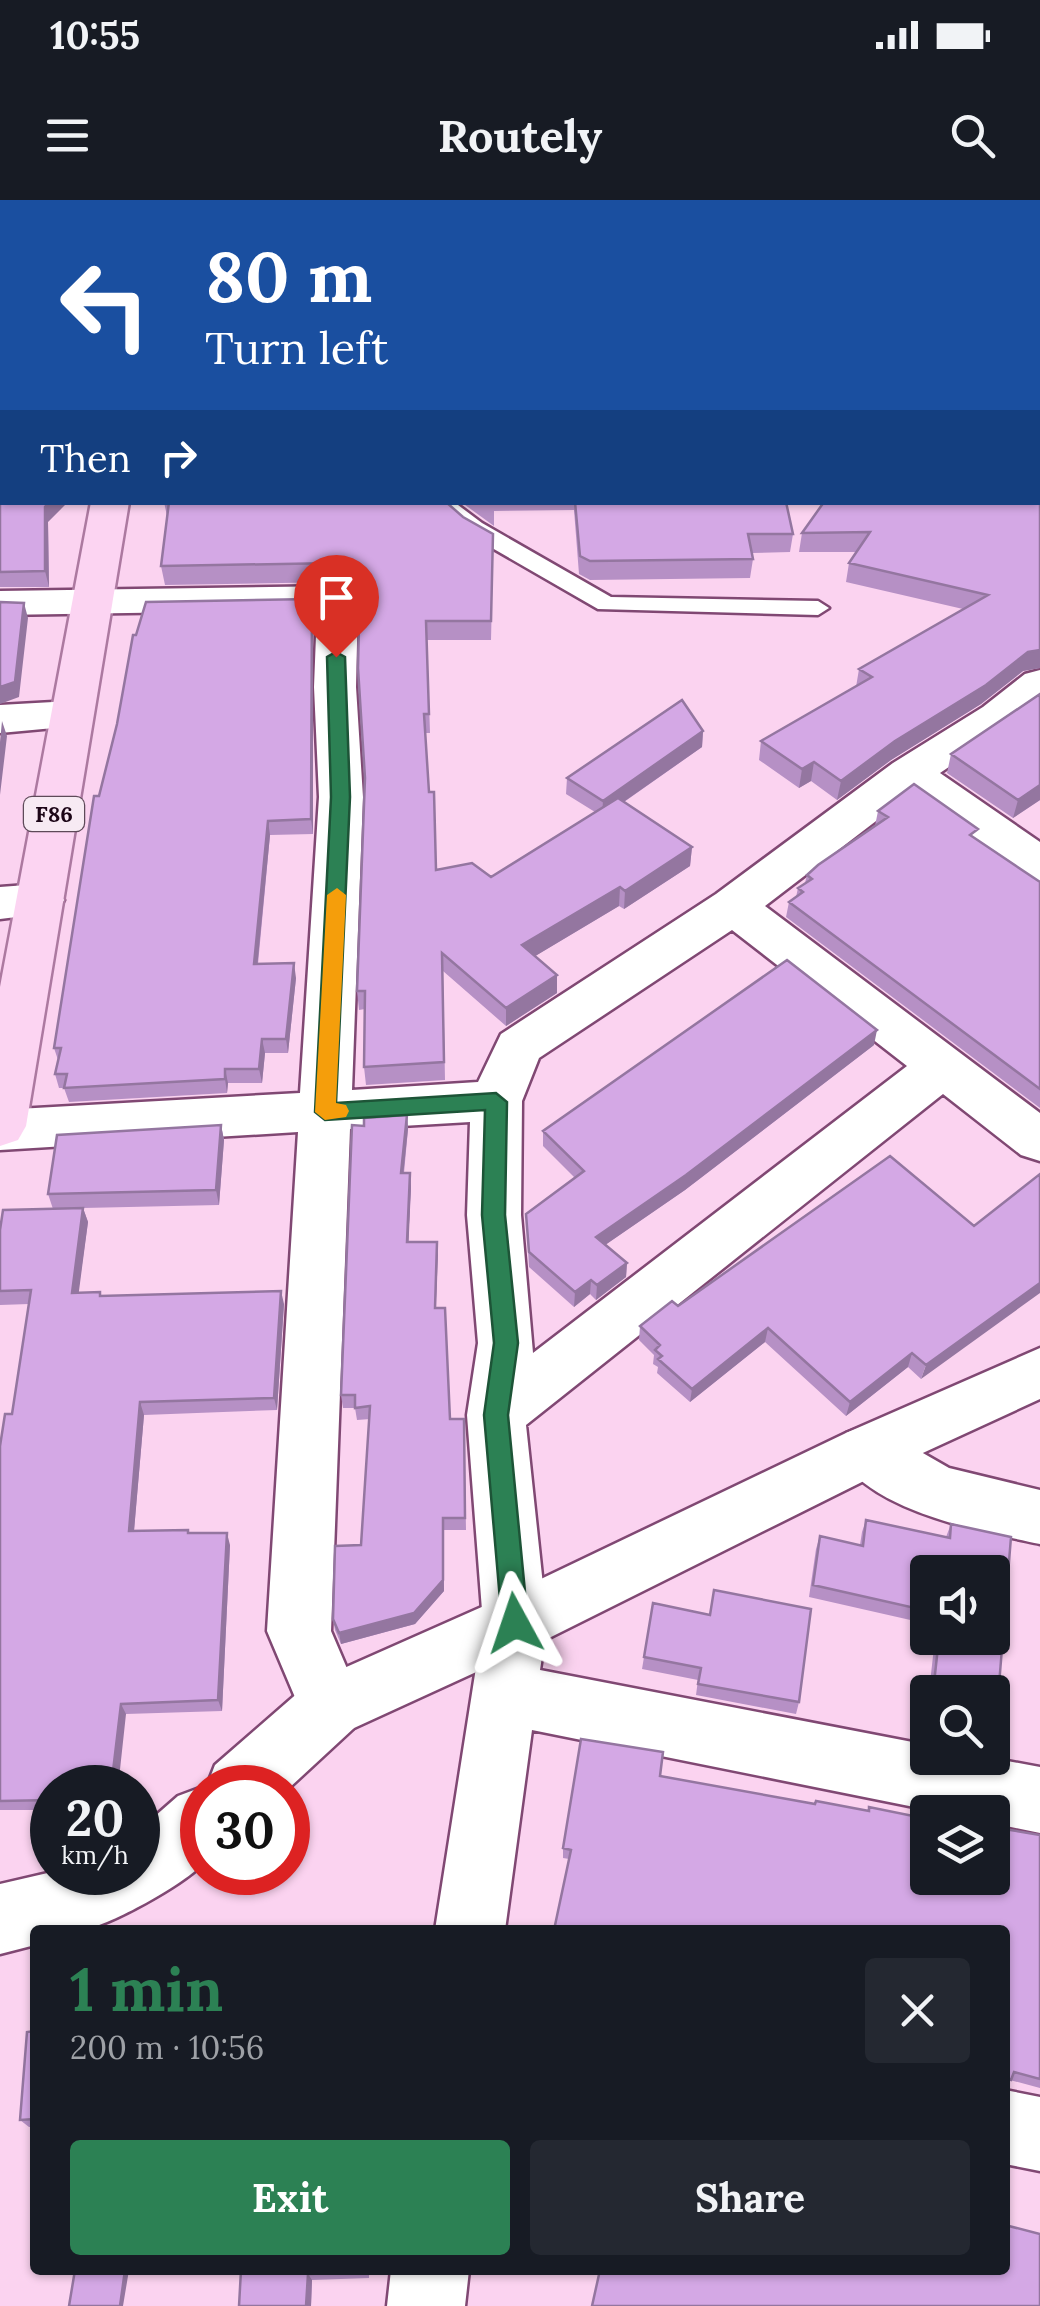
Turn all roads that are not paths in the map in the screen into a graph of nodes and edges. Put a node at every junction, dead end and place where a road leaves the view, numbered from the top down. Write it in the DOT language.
graph roads {
  1 [pos="109,505"];
  2 [pos="444,505"];
  3 [pos="93,600"];
  4 [pos="0,603"];
  5 [pos="818,608"];
  6 [pos="1040,683"];
  7 [pos="71,715"];
  8 [pos="0,719"];
  9 [pos="909,773"];
  10 [pos="1040,865"];
  11 [pos="20,901"];
  12 [pos="734,906"];
  13 [pos="9,1025"];
  14 [pos="942,1067"];
  15 [pos="496,1102"];
  16 [pos="325,1112"];
  17 [pos="0,1128"];
  18 [pos="1040,1141"];
  19 [pos="1040,1372"];
  20 [pos="496,1415"];
  21 [pos="866,1451"];
  22 [pos="1040,1518"];
  23 [pos="515,1623"];
  24 [pos="502,1693"];
  25 [pos="331,1706"];
  26 [pos="265,1765"];
  27 [pos="1040,1800"];
  28 [pos="180,1840"];
  29 [pos="160,1856"];
  30 [pos="83,1895"];
  31 [pos="0,1918"];
  32 [pos="471,1925"];
  33 [pos="1010,2128"];
  34 [pos="1040,2134"];
  35 [pos="429,2275"];
  36 [pos="426,2306"];
  1 -- 3 [label="main road, F86"];
  2 -- 5 [label="lane"];
  3 -- 4 [label="street"];
  3 -- 7 [label="main road, F86"];
  3 -- 16 [label="street"];
  6 -- 9 [label="street"];
  7 -- 8 [label="street"];
  7 -- 11 [label="main road, F86"];
  9 -- 10 [label="street"];
  9 -- 12 [label="street"];
  11 -- 13 [label="main road, F86"];
  12 -- 14 [label="street"];
  12 -- 15 [label="street"];
  13 -- 17 [label="main road, F86"];
  14 -- 18 [label="street"];
  14 -- 20 [label="street"];
  15 -- 16 [label="street"];
  15 -- 20 [label="street"];
  16 -- 17 [label="street"];
  16 -- 25 [label="street"];
  19 -- 21 [label="street"];
  20 -- 23 [label="street"];
  21 -- 22 [label="street"];
  21 -- 23 [label="street"];
  23 -- 24 [label="street"];
  23 -- 25 [label="street"];
  24 -- 27 [label="street"];
  24 -- 32 [label="street"];
  25 -- 26 [label="street"];
  28 -- 29 [label="street"];
  30 -- 31 [label="street"];
  33 -- 34 [label="street"];
  35 -- 36 [label="street"];
}
